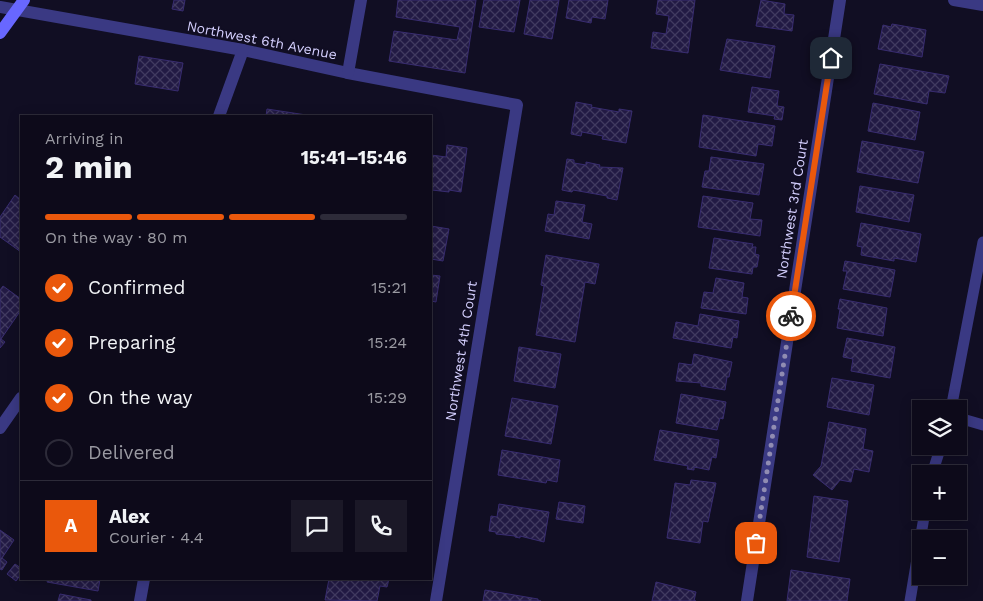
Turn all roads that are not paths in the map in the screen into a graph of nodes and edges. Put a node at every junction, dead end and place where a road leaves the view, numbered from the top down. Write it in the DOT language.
graph roads {
  1 [pos="361,0"];
  2 [pos="840,0"];
  3 [pos="954,0"];
  4 [pos="20,5"];
  5 [pos="983,5"];
  6 [pos="0,7"];
  7 [pos="0,33"];
  8 [pos="243,50"];
  9 [pos="348,73"];
  10 [pos="517,105"];
  11 [pos="220,115"];
  12 [pos="983,244"];
  13 [pos="20,399"];
  14 [pos="953,400"];
  15 [pos="967,420"];
  16 [pos="983,425"];
  17 [pos="0,428"];
  18 [pos="923,520"];
  19 [pos="144,580"];
  20 [pos="140,601"];
  21 [pos="436,601"];
  22 [pos="747,601"];
  23 [pos="910,601"];
  1 -- 9 [label="street"];
  2 -- 22 [label="street, Northwest 3rd Court"];
  3 -- 5 [label="street"];
  4 -- 6 [label="street, Northwest 6th Avenue"];
  4 -- 7 [label="street"];
  4 -- 8 [label="street, Northwest 6th Avenue"];
  8 -- 9 [label="street, Northwest 6th Avenue"];
  8 -- 11 [label="street"];
  9 -- 10 [label="street, Northwest 6th Avenue"];
  10 -- 21 [label="street, Northwest 4th Court"];
  12 -- 14 [label="lane"];
  13 -- 17 [label="street"];
  15 -- 16 [label="lane"];
  18 -- 23 [label="lane"];
  19 -- 20 [label="street"];
}
